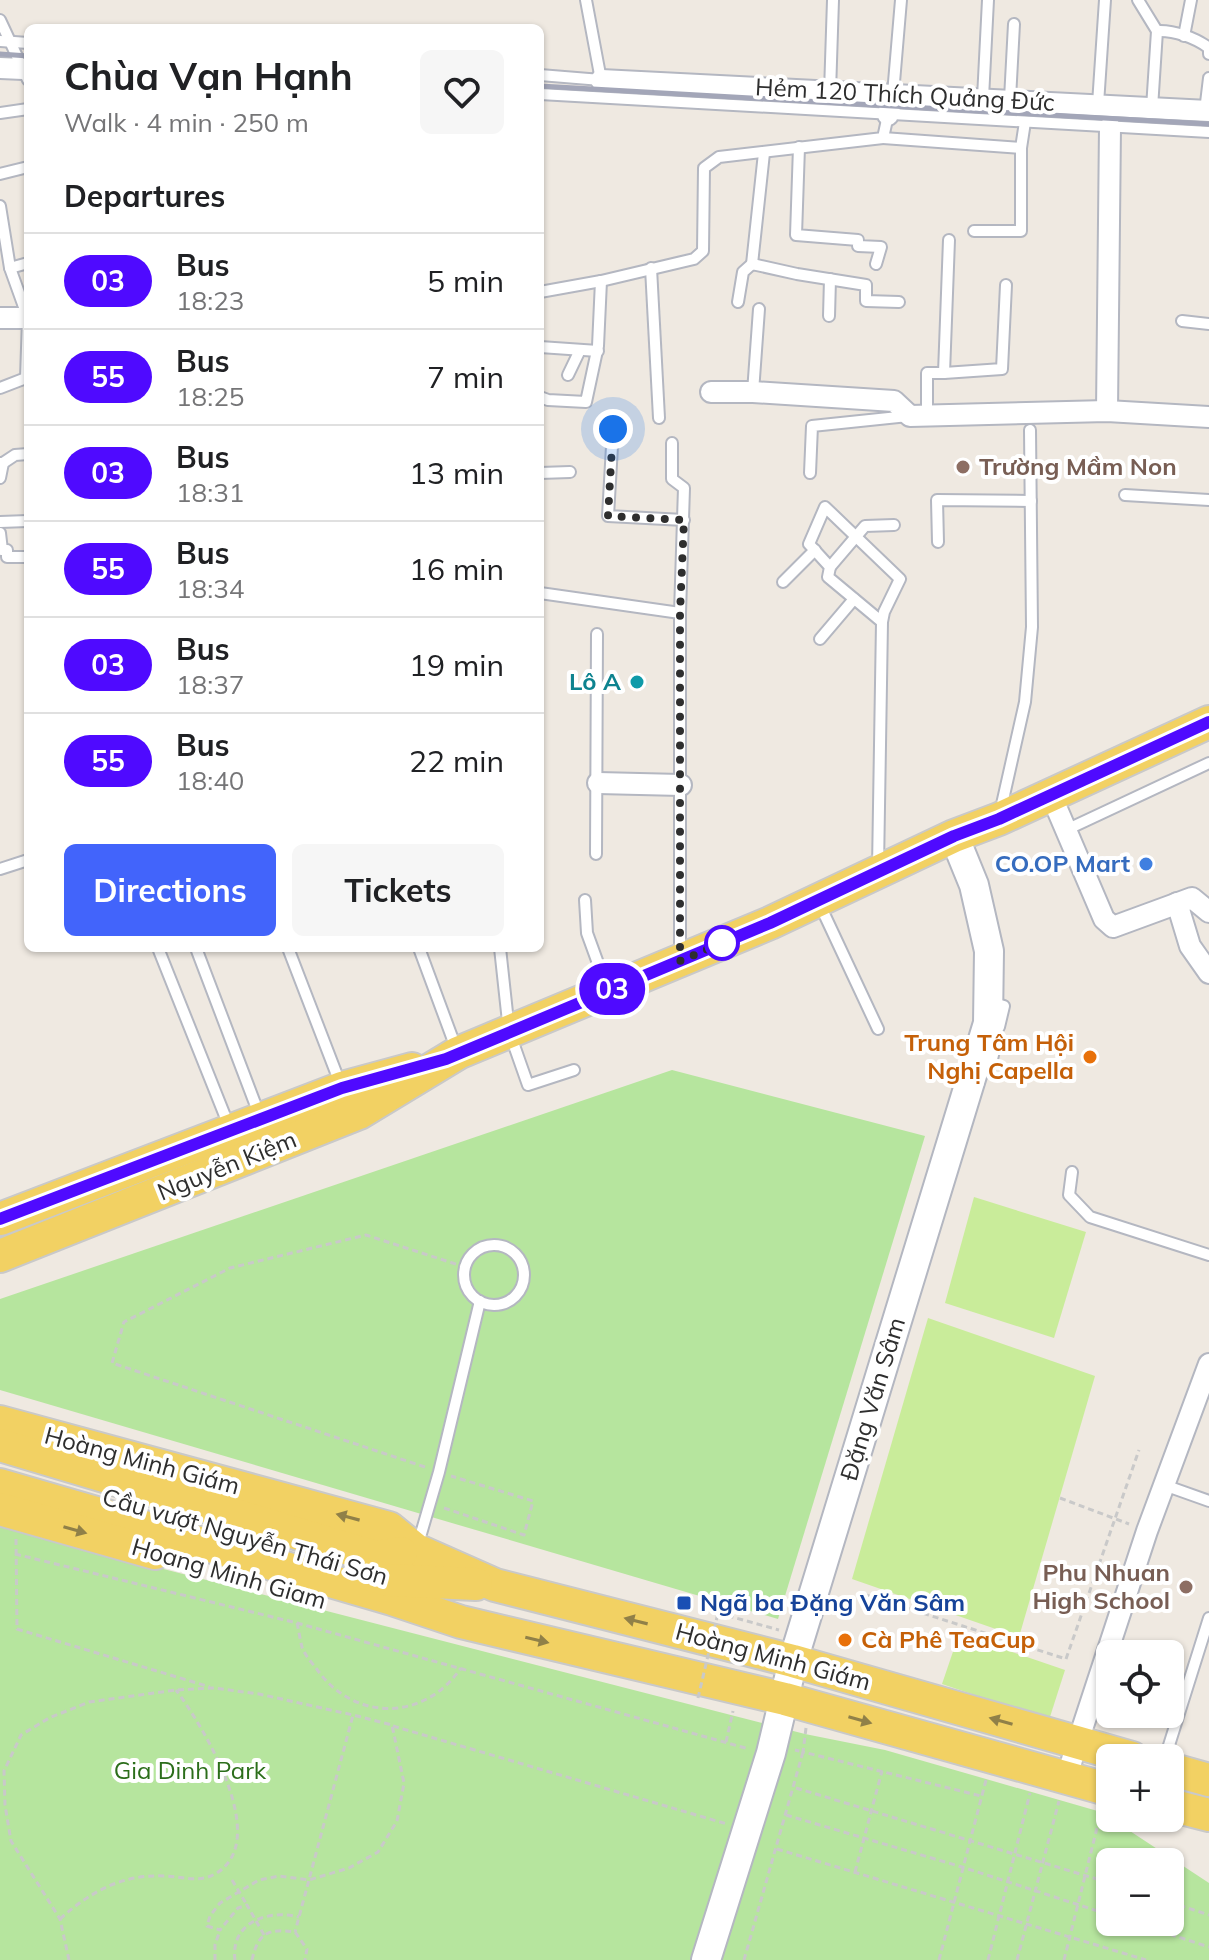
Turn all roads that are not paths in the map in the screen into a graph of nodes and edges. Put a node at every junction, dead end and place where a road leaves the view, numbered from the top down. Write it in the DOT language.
graph roads {
  1 [pos="586,0"];
  2 [pos="833,0"];
  3 [pos="901,0"];
  4 [pos="988,0"];
  5 [pos="1105,0"];
  6 [pos="1138,0"];
  7 [pos="1191,0"];
  8 [pos="0,20"];
  9 [pos="1014,24"];
  10 [pos="1157,31"];
  11 [pos="1184,36"];
  12 [pos="5,41"];
  13 [pos="1209,54"];
  14 [pos="0,68"];
  15 [pos="24,70"];
  16 [pos="24,73"];
  17 [pos="544,75"];
  18 [pos="1209,78"];
  19 [pos="601,80"];
  20 [pos="830,92"];
  21 [pos="544,94"];
  22 [pos="893,94"];
  23 [pos="983,98"];
  24 [pos="1010,99"];
  25 [pos="1098,104"];
  26 [pos="1152,108"];
  27 [pos="24,110"];
  28 [pos="1207,111"];
  29 [pos="0,113"];
  30 [pos="888,115"];
  31 [pos="1025,122"];
  32 [pos="1110,127"];
  33 [pos="1209,132"];
  34 [pos="883,138"];
  35 [pos="799,147"];
  36 [pos="1021,148"];
  37 [pos="764,153"];
  38 [pos="24,168"];
  39 [pos="0,174"];
  40 [pos="0,206"];
  41 [pos="974,231"];
  42 [pos="949,240"];
  43 [pos="3,242"];
  44 [pos="24,264"];
  45 [pos="752,264"];
  46 [pos="876,264"];
  47 [pos="10,268"];
  48 [pos="651,268"];
  49 [pos="830,279"];
  50 [pos="601,281"];
  51 [pos="1006,285"];
  52 [pos="544,291"];
  53 [pos="738,302"];
  54 [pos="899,302"];
  55 [pos="24,307"];
  56 [pos="759,309"];
  57 [pos="829,316"];
  58 [pos="0,318"];
  59 [pos="24,318"];
  60 [pos="1182,321"];
  61 [pos="1209,324"];
  62 [pos="544,347"];
  63 [pos="580,350"];
  64 [pos="598,351"];
  65 [pos="944,373"];
  66 [pos="568,375"];
  67 [pos="24,379"];
  68 [pos="0,388"];
  69 [pos="711,392"];
  70 [pos="753,392"];
  71 [pos="544,398"];
  72 [pos="1107,411"];
  73 [pos="918,416"];
  74 [pos="1209,417"];
  75 [pos="659,418"];
  76 [pos="613,429"];
  77 [pos="1030,430"];
  78 [pos="672,443"];
  79 [pos="24,454"];
  80 [pos="1,463"];
  81 [pos="570,472"];
  82 [pos="544,473"];
  83 [pos="810,473"];
  84 [pos="0,478"];
  85 [pos="1125,495"];
  86 [pos="1209,500"];
  87 [pos="1031,501"];
  88 [pos="684,520"];
  89 [pos="24,521"];
  90 [pos="0,522"];
  91 [pos="894,525"];
  92 [pos="0,533"];
  93 [pos="856,536"];
  94 [pos="938,542"];
  95 [pos="815,550"];
  96 [pos="24,557"];
  97 [pos="830,567"];
  98 [pos="783,582"];
  99 [pos="544,594"];
  100 [pos="854,599"];
  101 [pos="680,613"];
  102 [pos="882,622"];
  103 [pos="597,634"];
  104 [pos="820,639"];
  105 [pos="1209,722"];
  106 [pos="1209,763"];
  107 [pos="598,783"];
  108 [pos="681,785"];
  109 [pos="1051,795"];
  110 [pos="999,819"];
  111 [pos="1066,830"];
  112 [pos="954,836"];
  113 [pos="596,854"];
  114 [pos="24,861"];
  115 [pos="0,869"];
  116 [pos="877,874"];
  117 [pos="585,900"];
  118 [pos="818,901"];
  119 [pos="1177,903"];
  120 [pos="1209,912"];
  121 [pos="160,952"];
  122 [pos="198,952"];
  123 [pos="290,952"];
  124 [pos="420,952"];
  125 [pos="500,952"];
  126 [pos="680,961"];
  127 [pos="1209,973"];
  128 [pos="608,990"];
  129 [pos="878,1029"];
  130 [pos="509,1031"];
  131 [pos="452,1056"];
  132 [pos="574,1070"];
  133 [pos="348,1094"];
  134 [pos="261,1120"];
  135 [pos="231,1132"];
  136 [pos="1072,1172"];
  137 [pos="1,1219"];
  138 [pos="1209,1255"];
  139 [pos="0,1256"];
  140 [pos="480,1301"];
  141 [pos="1209,1364"];
  142 [pos="0,1422"];
  143 [pos="0,1445"];
  144 [pos="0,1467"];
  145 [pos="0,1485"];
  146 [pos="1164,1485"];
  147 [pos="1209,1501"];
  148 [pos="0,1509"];
  149 [pos="416,1550"];
  150 [pos="495,1585"];
  151 [pos="390,1589"];
  152 [pos="1209,1618"];
  153 [pos="461,1622"];
  154 [pos="793,1661"];
  155 [pos="785,1699"];
  156 [pos="1076,1742"];
  157 [pos="1169,1744"];
  158 [pos="1096,1748"];
  159 [pos="1184,1773"];
  160 [pos="1066,1778"];
  161 [pos="1209,1780"];
  162 [pos="1096,1795"];
  163 [pos="1184,1809"];
  164 [pos="1209,1815"];
  165 [pos="706,1960"];
  1 -- 19 [label="lane"];
  2 -- 20 [label="lane"];
  3 -- 22 [label="lane"];
  4 -- 23 [label="lane"];
  5 -- 25 [label="lane"];
  6 -- 10 [label="lane"];
  7 -- 11 [label="lane"];
  8 -- 12 [label="lane"];
  9 -- 24 [label="lane"];
  10 -- 11 [label="lane"];
  10 -- 26 [label="lane"];
  11 -- 13 [label="lane"];
  12 -- 15 [label="lane"];
  14 -- 16 [label="street"];
  17 -- 19 [label="lane"];
  18 -- 28 [label="lane"];
  19 -- 20 [label="street, Hẻm 120 Thích Quảng Đức"];
  20 -- 22 [label="street, Hẻm 120 Thích Quảng Đức"];
  21 -- 30 [label="lane"];
  22 -- 23 [label="street, Hẻm 120 Thích Quảng Đức"];
  22 -- 30 [label="street"];
  23 -- 24 [label="street, Hẻm 120 Thích Quảng Đức"];
  24 -- 25 [label="street, Hẻm 120 Thích Quảng Đức"];
  25 -- 26 [label="street, Hẻm 120 Thích Quảng Đức"];
  26 -- 28 [label="street, Hẻm 120 Thích Quảng Đức"];
  27 -- 29 [label="lane"];
  30 -- 31 [label="lane"];
  30 -- 34 [label="lane"];
  31 -- 32 [label="lane"];
  31 -- 36 [label="lane"];
  32 -- 33 [label="lane"];
  32 -- 72 [label="street"];
  34 -- 35 [label="lane"];
  34 -- 36 [label="lane"];
  35 -- 37 [label="lane"];
  35 -- 46 [label="lane"];
  36 -- 41 [label="lane"];
  37 -- 45 [label="lane"];
  37 -- 48 [label="lane"];
  38 -- 39 [label="lane"];
  40 -- 43 [label="lane"];
  42 -- 65 [label="lane"];
  43 -- 47 [label="lane"];
  44 -- 47 [label="lane"];
  45 -- 49 [label="lane"];
  45 -- 53 [label="lane"];
  47 -- 55 [label="lane"];
  48 -- 50 [label="lane"];
  48 -- 75 [label="lane"];
  49 -- 54 [label="lane"];
  49 -- 57 [label="lane"];
  50 -- 52 [label="lane"];
  50 -- 64 [label="lane"];
  51 -- 65 [label="lane"];
  56 -- 70 [label="lane"];
  58 -- 59 [label="street"];
  60 -- 61 [label="lane"];
  62 -- 63 [label="lane"];
  63 -- 64 [label="lane"];
  63 -- 66 [label="lane"];
  64 -- 71 [label="lane"];
  65 -- 73 [label="lane"];
  67 -- 68 [label="lane"];
  69 -- 70 [label="street"];
  70 -- 73 [label="street"];
  72 -- 73 [label="street"];
  72 -- 74 [label="street"];
  73 -- 83 [label="lane"];
  76 -- 88 [label="lane"];
  77 -- 87 [label="lane"];
  78 -- 88 [label="lane"];
  79 -- 80 [label="lane"];
  80 -- 84 [label="lane"];
  81 -- 82 [label="lane"];
  85 -- 86 [label="lane"];
  87 -- 94 [label="lane"];
  87 -- 110 [label="lane"];
  88 -- 101 [label="lane"];
  89 -- 90 [label="lane"];
  91 -- 93 [label="lane"];
  92 -- 96 [label="lane"];
  93 -- 95 [label="lane"];
  93 -- 97 [label="lane"];
  93 -- 102 [label="lane"];
  95 -- 97 [label="lane"];
  95 -- 98 [label="lane"];
  97 -- 100 [label="lane"];
  99 -- 101 [label="lane"];
  100 -- 102 [label="lane"];
  100 -- 104 [label="lane"];
  101 -- 108 [label="lane"];
  102 -- 116 [label="lane"];
  103 -- 107 [label="lane"];
  105 -- 109 [label="main road, Nguyễn Kiệm"];
  106 -- 111 [label="lane"];
  107 -- 108 [label="street"];
  107 -- 113 [label="lane"];
  108 -- 126 [label="lane"];
  109 -- 110 [label="main road, Nguyễn Kiệm"];
  109 -- 111 [label="street"];
  110 -- 112 [label="main road, Nguyễn Kiệm"];
  111 -- 119 [label="street"];
  112 -- 116 [label="main road, Nguyễn Kiệm"];
  112 -- 154 [label="street, Đặng Văn Sâm"];
  114 -- 115 [label="lane"];
  116 -- 118 [label="main road, Nguyễn Kiệm"];
  117 -- 128 [label="lane"];
  118 -- 126 [label="main road, Nguyễn Kiệm"];
  118 -- 129 [label="lane"];
  119 -- 120 [label="street"];
  119 -- 127 [label="street"];
  121 -- 135 [label="lane"];
  122 -- 134 [label="lane"];
  123 -- 133 [label="lane"];
  124 -- 131 [label="lane"];
  125 -- 130 [label="lane"];
  126 -- 128 [label="main road, Nguyễn Kiệm"];
  128 -- 130 [label="main road, Nguyễn Kiệm"];
  130 -- 131 [label="main road, Nguyễn Kiệm"];
  130 -- 132 [label="lane"];
  131 -- 133 [label="main road"];
  131 -- 139 [label="main road, Nguyễn Kiệm"];
  133 -- 134 [label="main road, Nguyễn Kiệm"];
  133 -- 137 [label="main road"];
  134 -- 135 [label="main road, Nguyễn Kiệm"];
  135 -- 137 [label="main road, Nguyễn Kiệm"];
  136 -- 138 [label="lane"];
  140 -- 140 [label="lane"];
  140 -- 149 [label="lane"];
  141 -- 146 [label="street"];
  149 -- 142 [label="main road, Hoàng Minh Giám, one-way"];
  143 -- 149 [label="main road, Hoàng Minh Giám"];
  144 -- 151 [label="main road, Cầu vượt Nguyễn Thái Sơn"];
  145 -- 151 [label="main road, Cầu vượt Nguyễn Thái Sơn"];
  146 -- 147 [label="lane"];
  146 -- 156 [label="street"];
  148 -- 153 [label="main road, Hoang Minh Giam, one-way"];
  149 -- 150 [label="main road, Hoàng Minh Giám"];
  150 -- 151 [label="main road, Cầu vượt Nguyễn Thái Sơn"];
  154 -- 150 [label="main road, Hoàng Minh Giám, one-way"];
  151 -- 153 [label="main road, Hoàng Minh Giám"];
  152 -- 157 [label="lane"];
  153 -- 155 [label="main road, Hoàng Minh Giám, one-way"];
  154 -- 155 [label="street, Đặng Văn Sâm"];
  156 -- 154 [label="main road, Hoàng Minh Giám, one-way"];
  155 -- 160 [label="main road, Hoàng Minh Giám, one-way"];
  155 -- 165 [label="street, Đặng Văn Sâm"];
  156 -- 158 [label="main road, Hoàng Minh Giám"];
  156 -- 160 [label="street"];
  159 -- 161 [label="main road"];
  160 -- 162 [label="main road, Hoàng Minh Giám"];
  163 -- 164 [label="main road"];
}
